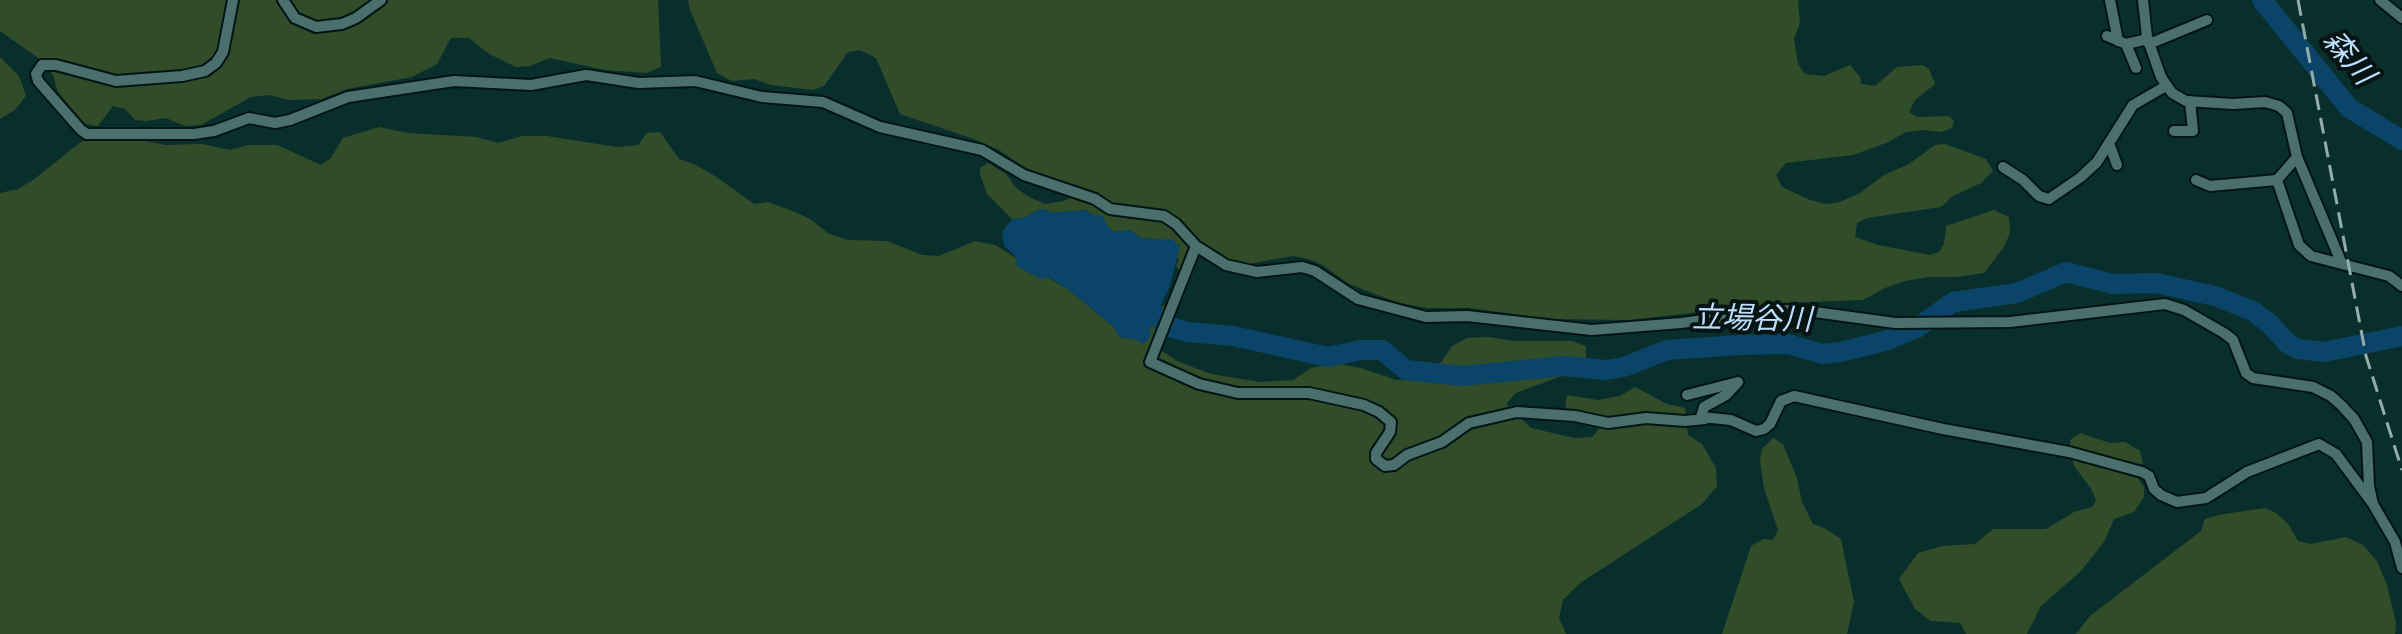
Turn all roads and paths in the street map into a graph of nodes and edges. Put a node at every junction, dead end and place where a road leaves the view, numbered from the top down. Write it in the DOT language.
graph roads {
  1 [pos="233,0"];
  2 [pos="283,0"];
  3 [pos="381,0"];
  4 [pos="2110,0"];
  5 [pos="2143,0"];
  6 [pos="2380,0"];
  7 [pos="2402,18"];
  8 [pos="2207,20"];
  9 [pos="2117,40"];
  10 [pos="2148,41"];
  11 [pos="2136,68"];
  12 [pos="2166,86"];
  13 [pos="2190,101"];
  14 [pos="2174,131"];
  15 [pos="2109,143"];
  16 [pos="2297,157"];
  17 [pos="2117,165"];
  18 [pos="2003,167"];
  19 [pos="2196,180"];
  20 [pos="2277,180"];
  21 [pos="1196,246"];
  22 [pos="2342,264"];
  23 [pos="2402,286"];
  24 [pos="1687,395"];
  25 [pos="1705,419"];
  26 [pos="2373,504"];
  27 [pos="2398,542"];
  28 [pos="2402,568"];
  1 -- 21 [label="street"];
  2 -- 3 [label="street"];
  4 -- 9 [label="street"];
  5 -- 10 [label="street"];
  6 -- 7 [label="street"];
  8 -- 10 [label="street"];
  9 -- 10 [label="street"];
  9 -- 11 [label="street"];
  10 -- 12 [label="street"];
  12 -- 13 [label="street"];
  12 -- 15 [label="street"];
  13 -- 14 [label="street"];
  13 -- 16 [label="street"];
  15 -- 17 [label="street"];
  15 -- 18 [label="street"];
  16 -- 20 [label="street"];
  16 -- 22 [label="street"];
  19 -- 20 [label="street"];
  20 -- 22 [label="street"];
  21 -- 25 [label="street"];
  21 -- 26 [label="street"];
  22 -- 23 [label="street"];
  24 -- 25 [label="street"];
  25 -- 26 [label="street"];
  26 -- 27 [label="street"];
  27 -- 28 [label="street"];
}
